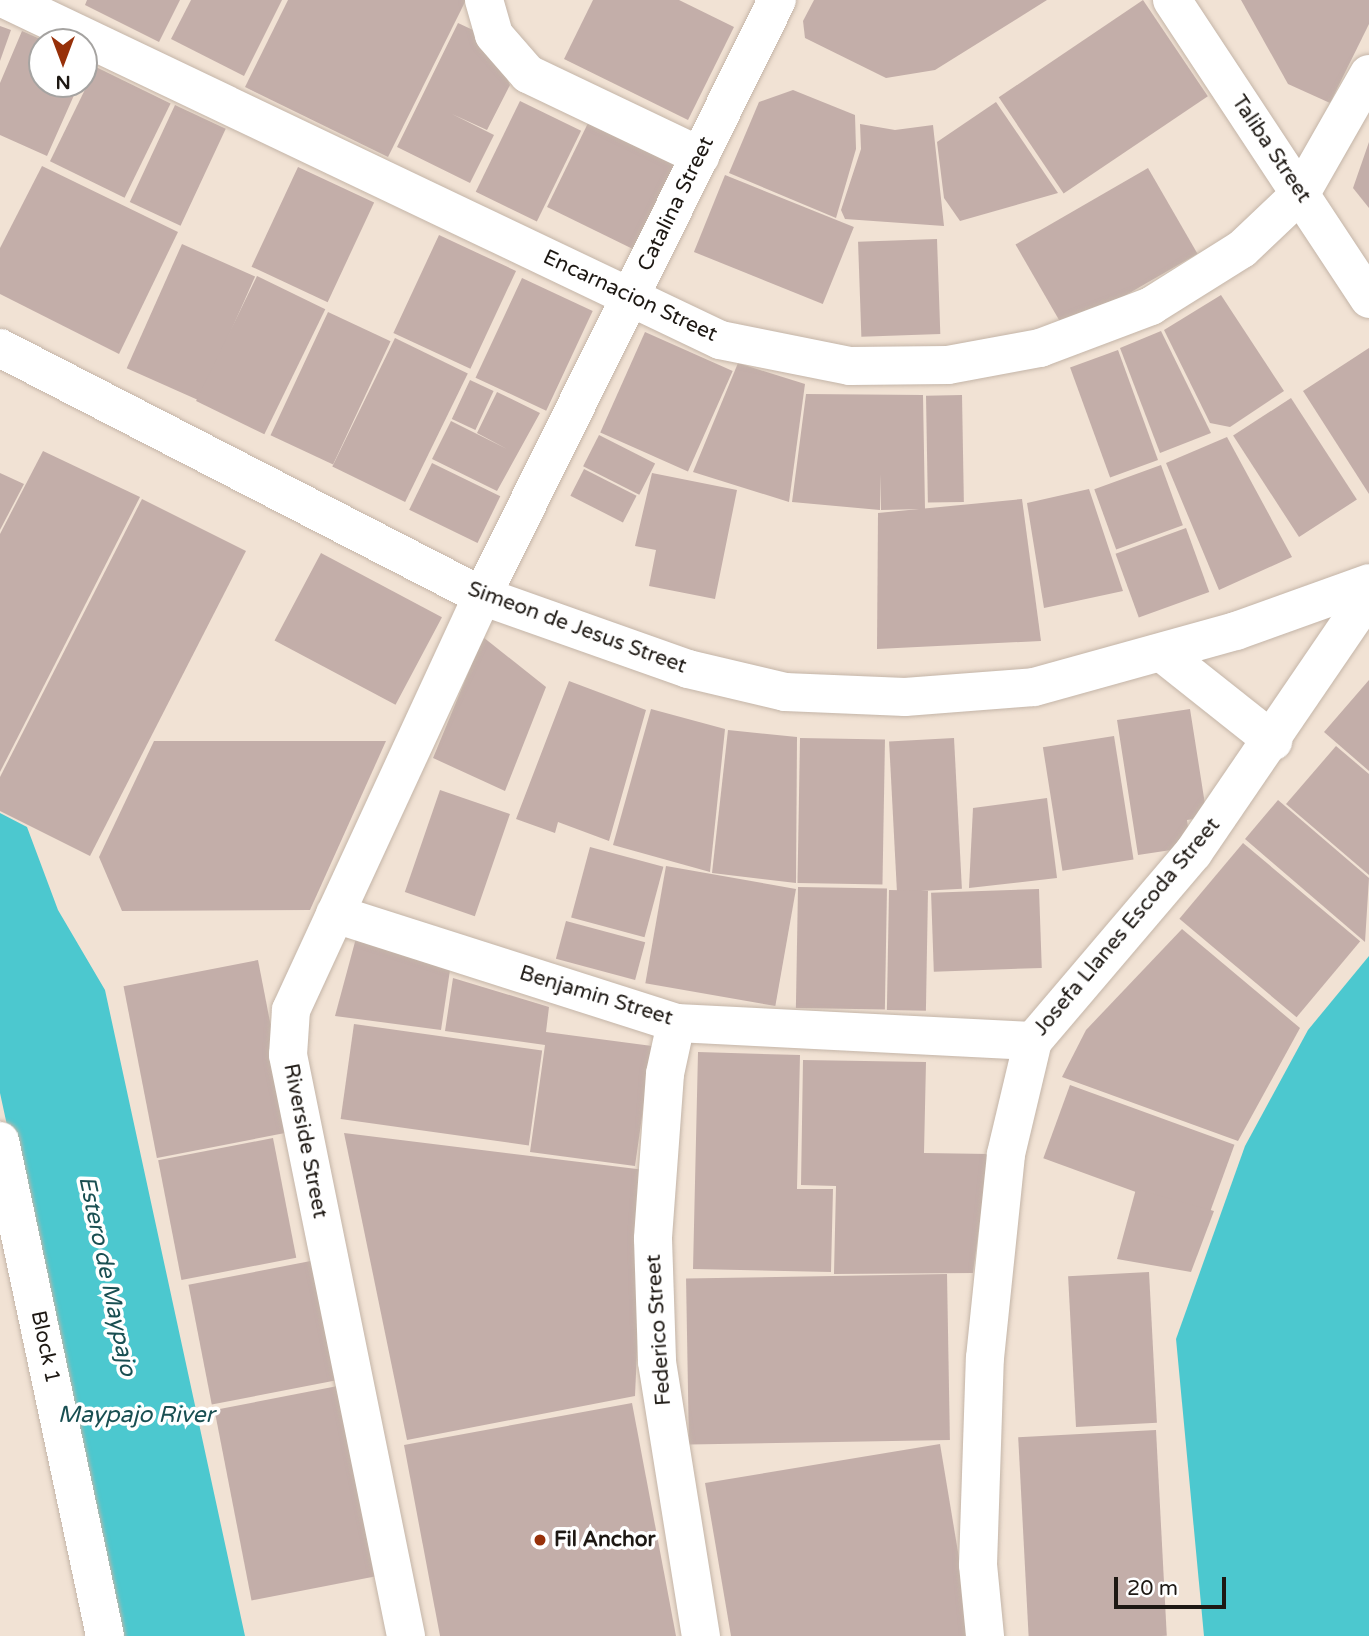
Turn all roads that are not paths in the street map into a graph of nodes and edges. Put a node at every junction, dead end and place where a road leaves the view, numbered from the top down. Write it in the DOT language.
graph roads {
  1 [pos="8,0"];
  2 [pos="484,0"];
  3 [pos="778,0"];
  4 [pos="1172,0"];
  5 [pos="1369,74"];
  6 [pos="700,156"];
  7 [pos="1301,193"];
  8 [pos="630,298"];
  9 [pos="1369,299"];
  10 [pos="0,348"];
  11 [pos="1369,583"];
  12 [pos="1369,595"];
  13 [pos="482,596"];
  14 [pos="1163,653"];
  15 [pos="1273,741"];
  16 [pos="335,914"];
  17 [pos="676,1023"];
  18 [pos="1033,1041"];
  19 [pos="0,1141"];
  20 [pos="105,1636"];
  21 [pos="406,1636"];
  22 [pos="701,1636"];
  23 [pos="985,1636"];
  1 -- 8 [label="street, Encarnacion Street"];
  2 -- 6 [label="street"];
  3 -- 6 [label="street, Catalina Street"];
  4 -- 7 [label="street, Taliba Street"];
  5 -- 7 [label="street, Encarnacion Street"];
  6 -- 8 [label="street, Catalina Street"];
  7 -- 8 [label="street, Encarnacion Street"];
  7 -- 9 [label="street, Taliba Street"];
  8 -- 13 [label="street, Catalina Street"];
  10 -- 13 [label="street, Simeon de Jesus Street"];
  11 -- 14 [label="street, Simeon de Jesus Street"];
  12 -- 15 [label="street, Josefa Llanes Escoda Street"];
  13 -- 14 [label="street, Simeon de Jesus Street"];
  13 -- 16 [label="street, Riverside Street"];
  14 -- 15 [label="street"];
  15 -- 18 [label="street, Josefa Llanes Escoda Street"];
  16 -- 17 [label="street, Benjamin Street"];
  16 -- 21 [label="street, Riverside Street"];
  17 -- 18 [label="street, Benjamin Street"];
  17 -- 22 [label="street, Federico Street"];
  18 -- 23 [label="street, Josefa Llanes Escoda Street"];
  19 -- 20 [label="street, Block 1"];
}
